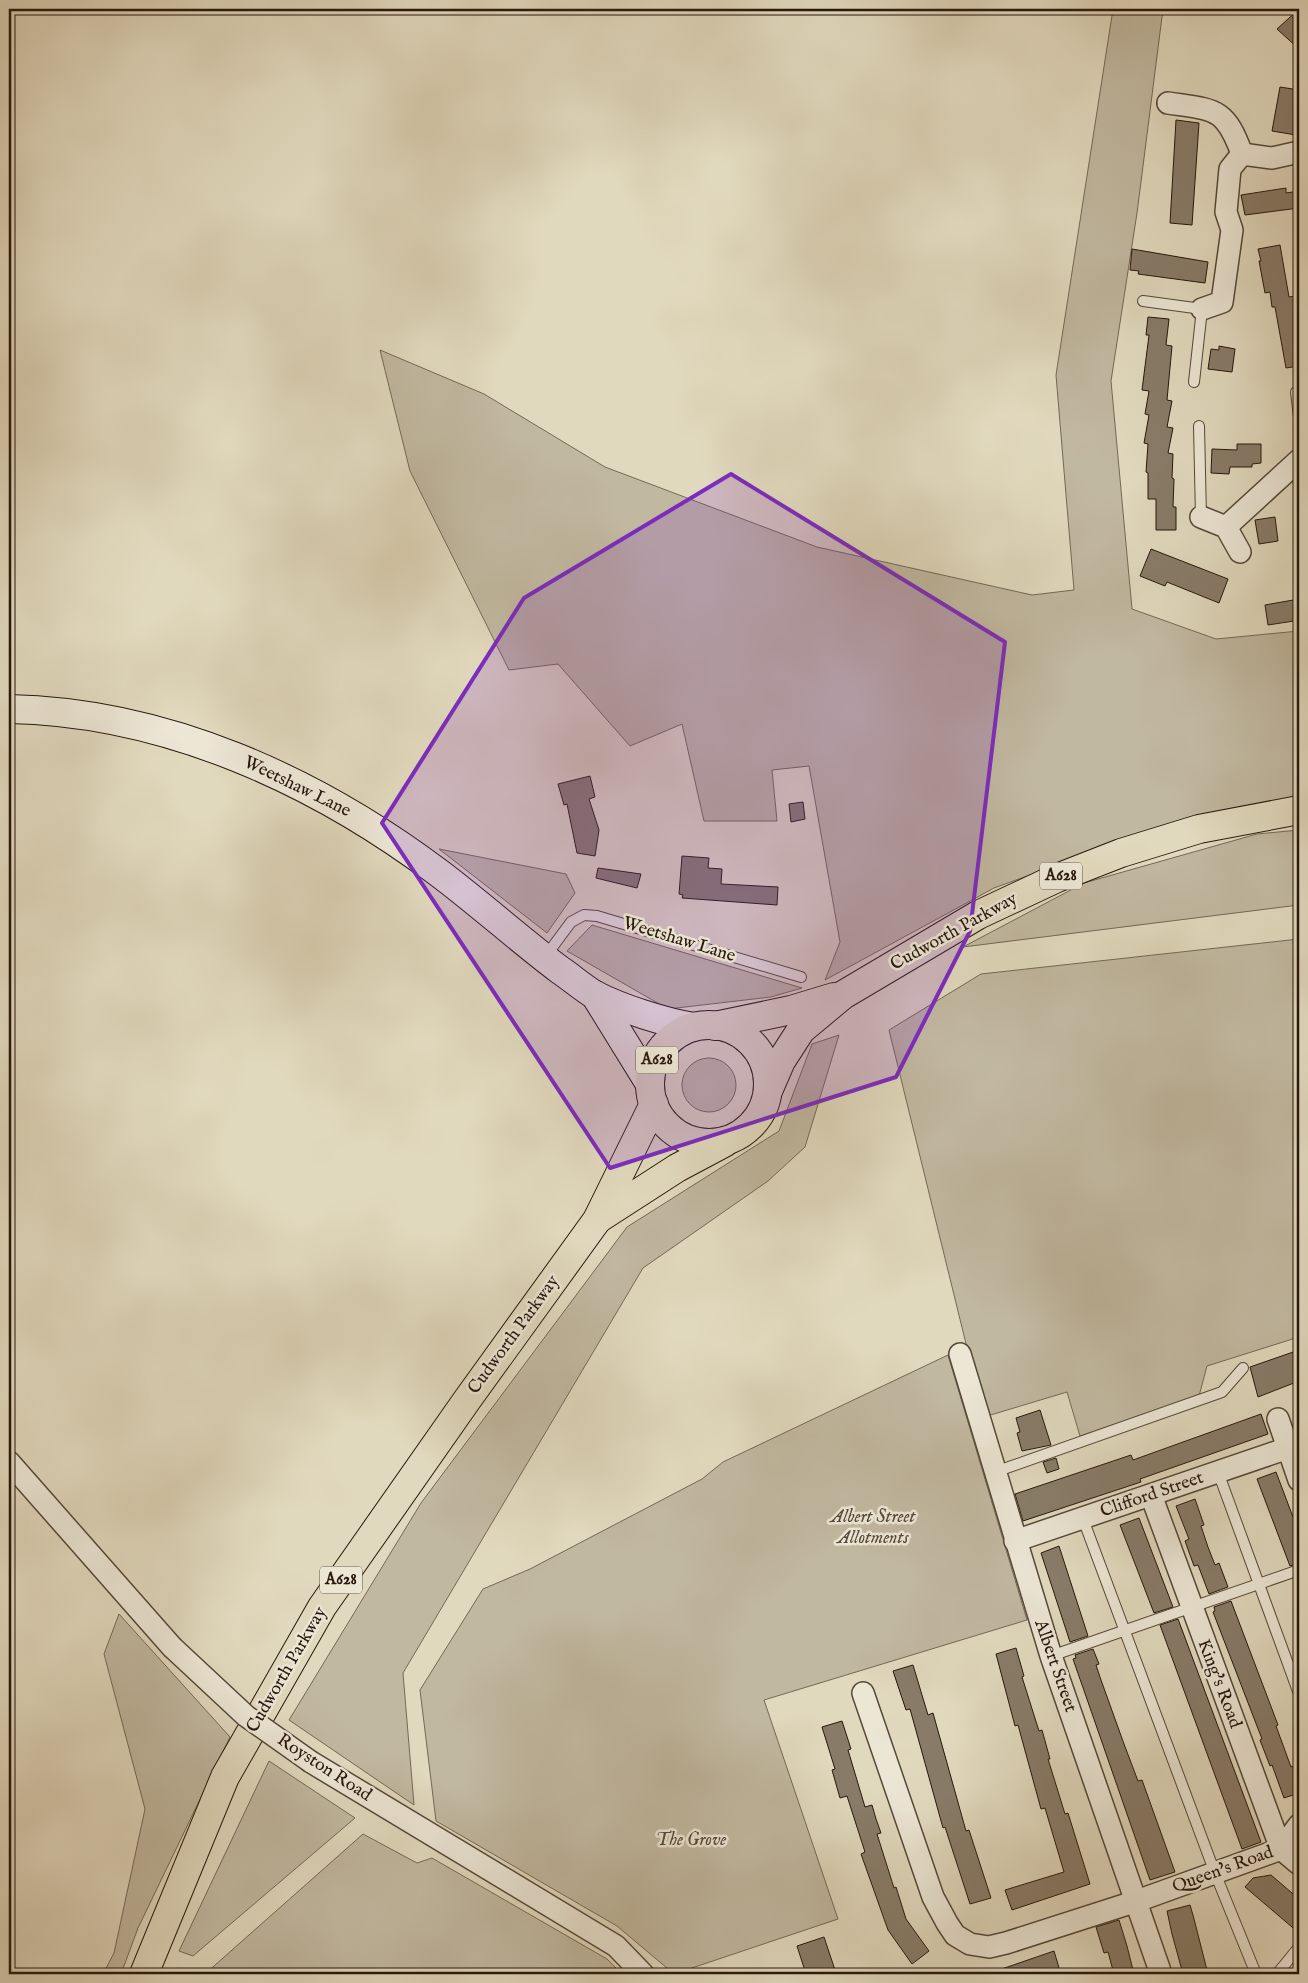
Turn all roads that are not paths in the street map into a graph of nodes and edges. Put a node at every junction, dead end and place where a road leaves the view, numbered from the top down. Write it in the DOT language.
graph roads {
  1 [pos="1168,103"];
  2 [pos="1299,152"];
  3 [pos="1242,154"];
  4 [pos="1143,301"];
  5 [pos="1202,309"];
  6 [pos="1194,382"];
  7 [pos="1296,392"];
  8 [pos="1299,418"];
  9 [pos="1199,426"];
  10 [pos="1299,460"];
  11 [pos="1201,517"];
  12 [pos="1226,526"];
  13 [pos="1240,552"];
  14 [pos="9,709"];
  15 [pos="1299,810"];
  16 [pos="544,958"];
  17 [pos="801,977"];
  18 [pos="595,994"];
  19 [pos="843,995"];
  20 [pos="704,1027"];
  21 [pos="768,1091"];
  22 [pos="652,1094"];
  23 [pos="736,1137"];
  24 [pos="597,1220"];
  25 [pos="960,1354"];
  26 [pos="1243,1368"];
  27 [pos="1278,1419"];
  28 [pos="1288,1448"];
  29 [pos="9,1462"];
  30 [pos="995,1472"];
  31 [pos="1218,1472"];
  32 [pos="1299,1480"];
  33 [pos="1151,1496"];
  34 [pos="1083,1519"];
  35 [pos="1015,1541"];
  36 [pos="1299,1570"];
  37 [pos="1259,1584"];
  38 [pos="1191,1608"];
  39 [pos="1126,1630"];
  40 [pos="1051,1656"];
  41 [pos="863,1693"];
  42 [pos="1299,1694"];
  43 [pos="1299,1825"];
  44 [pos="1281,1849"];
  45 [pos="1299,1864"];
  46 [pos="1215,1873"];
  47 [pos="1137,1901"];
  48 [pos="1299,1947"];
  49 [pos="144,1974"];
  50 [pos="644,1974"];
  51 [pos="1161,1974"];
  52 [pos="1256,1974"];
  53 [pos="1277,1974"];
  1 -- 3 [label="street"];
  2 -- 3 [label="street"];
  3 -- 5 [label="street"];
  4 -- 5 [label="lane"];
  5 -- 6 [label="lane"];
  7 -- 8 [label="lane"];
  9 -- 11 [label="lane"];
  10 -- 12 [label="street"];
  11 -- 12 [label="street"];
  12 -- 13 [label="street"];
  14 -- 16 [label="street, Weetshaw Lane"];
  15 -- 19 [label="highway, Cudworth Parkway / A628"];
  16 -- 17 [label="lane, Weetshaw Lane"];
  16 -- 18 [label="street, Weetshaw Lane"];
  18 -- 20 [label="street, Weetshaw Lane"];
  18 -- 22 [label="street, Weetshaw Lane"];
  19 -- 20 [label="highway, Cudworth Parkway / A628"];
  19 -- 21 [label="highway, Cudworth Parkway / A628"];
  20 -- 21 [label="highway, Cudworth Parkway / A628"];
  20 -- 22 [label="highway, Cudworth Parkway / A628"];
  21 -- 23 [label="highway, Cudworth Parkway / A628"];
  22 -- 23 [label="highway, Cudworth Parkway / A628"];
  22 -- 24 [label="highway, Cudworth Parkway / A628"];
  23 -- 24 [label="highway, Cudworth Parkway / A628"];
  24 -- 49 [label="highway, Cudworth Parkway / A628"];
  25 -- 30 [label="street, Albert Street"];
  26 -- 30 [label="lane"];
  27 -- 28 [label="street"];
  28 -- 31 [label="street, Clifford Street"];
  28 -- 32 [label="street"];
  29 -- 50 [label="street, Royston Road, bridge"];
  30 -- 35 [label="street, Albert Street"];
  31 -- 33 [label="street, Clifford Street"];
  31 -- 37 [label="lane"];
  33 -- 34 [label="street, Clifford Street"];
  33 -- 38 [label="street, King's Road"];
  34 -- 35 [label="street, Clifford Street"];
  34 -- 39 [label="lane"];
  35 -- 40 [label="street, Albert Street"];
  36 -- 37 [label="lane"];
  37 -- 38 [label="lane"];
  37 -- 42 [label="lane"];
  38 -- 39 [label="lane"];
  38 -- 44 [label="street, King's Road"];
  39 -- 40 [label="lane"];
  39 -- 46 [label="lane"];
  40 -- 47 [label="street, Albert Street"];
  41 -- 47 [label="street"];
  43 -- 44 [label="street, Queen's Road"];
  44 -- 45 [label="street, King's Road"];
  44 -- 46 [label="street, Queen's Road"];
  46 -- 47 [label="street, Queen's Road"];
  46 -- 52 [label="lane"];
  47 -- 51 [label="street, Albert Street"];
  48 -- 53 [label="lane"];
}
